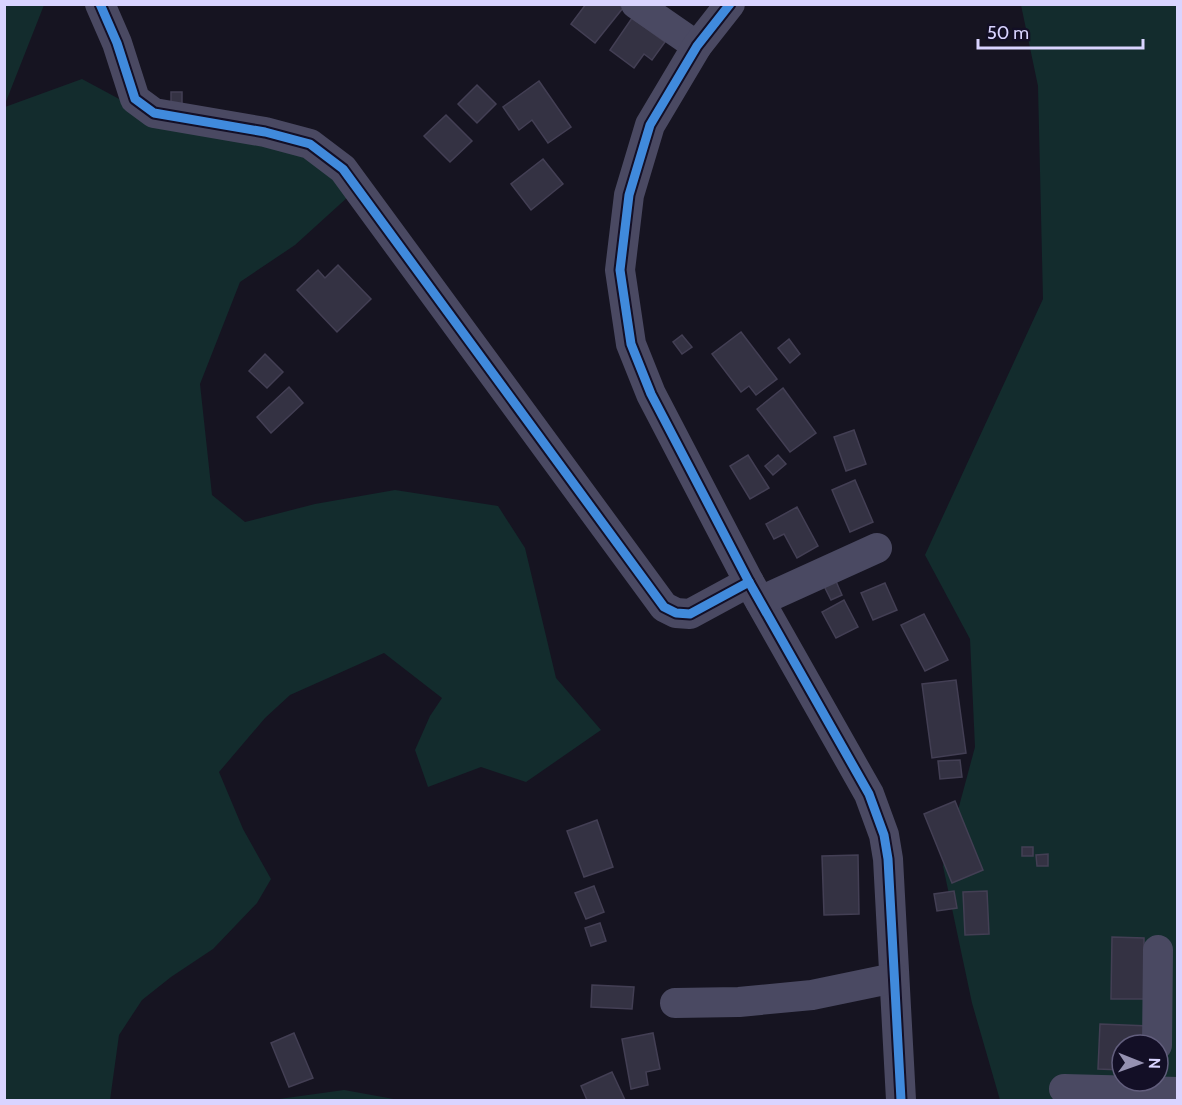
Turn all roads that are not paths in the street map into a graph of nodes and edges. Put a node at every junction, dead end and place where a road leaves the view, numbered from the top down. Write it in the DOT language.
graph roads {
  1 [pos="100,4"];
  2 [pos="636,4"];
  3 [pos="730,4"];
  4 [pos="696,46"];
  5 [pos="877,548"];
  6 [pos="755,591"];
  7 [pos="1158,950"];
  8 [pos="894,978"];
  9 [pos="675,1003"];
  10 [pos="1157,1033"];
  11 [pos="1064,1089"];
  12 [pos="1110,1089"];
  13 [pos="901,1101"];
  1 -- 6 [label="street"];
  2 -- 4 [label="street"];
  3 -- 4 [label="street"];
  4 -- 6 [label="street"];
  5 -- 6 [label="street"];
  6 -- 8 [label="street"];
  7 -- 10 [label="street"];
  8 -- 9 [label="street"];
  8 -- 13 [label="street"];
  11 -- 12 [label="street"];
}
